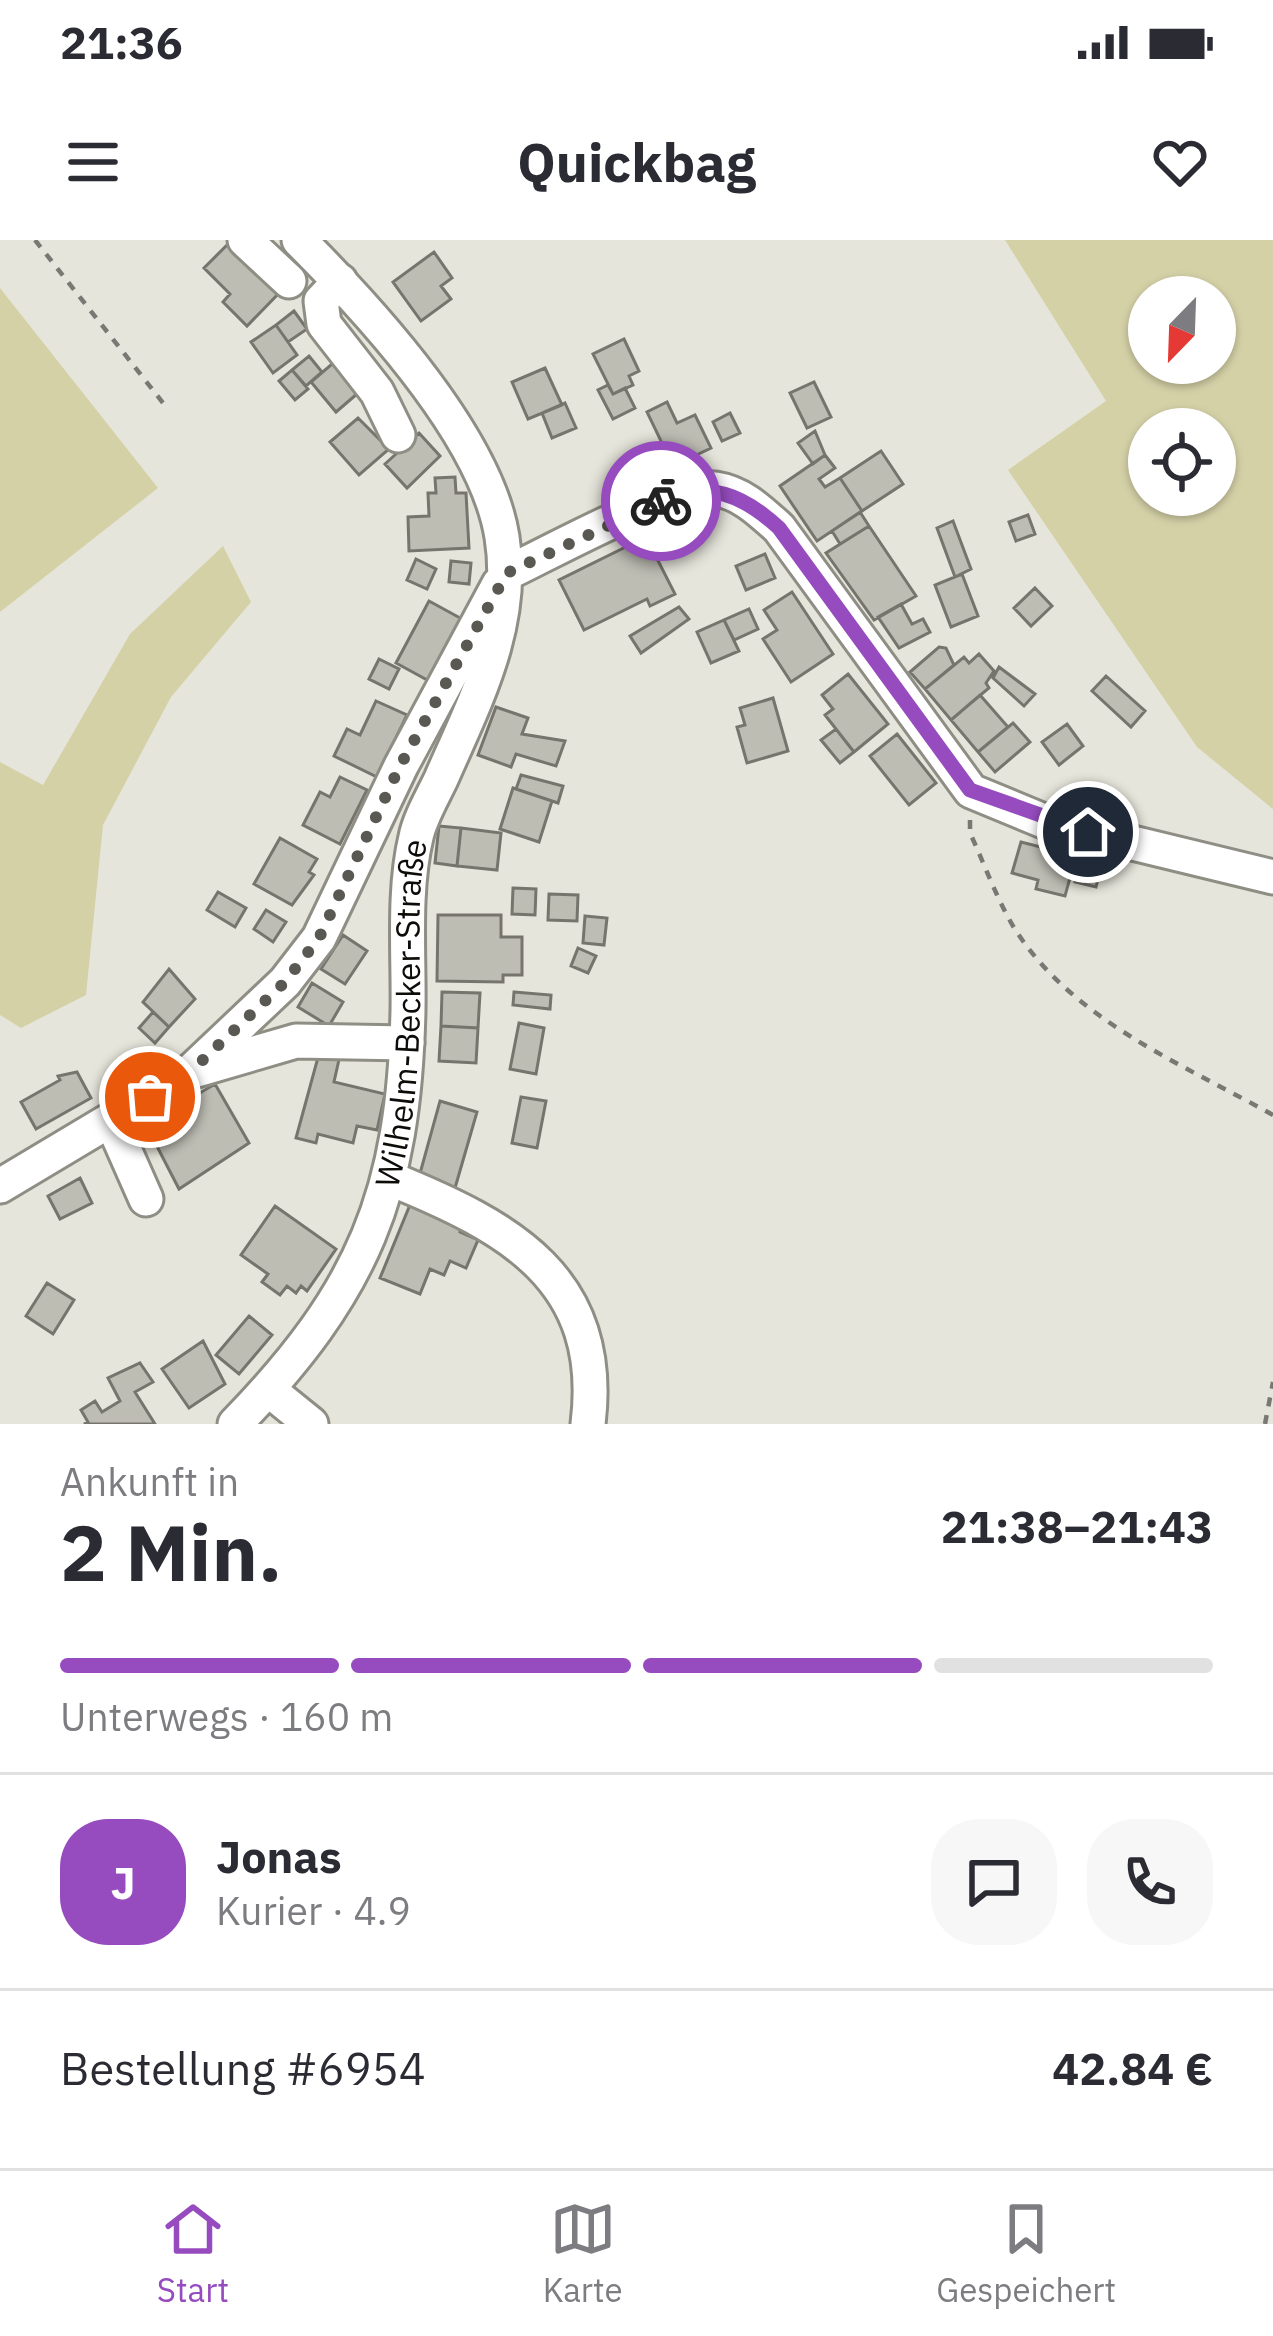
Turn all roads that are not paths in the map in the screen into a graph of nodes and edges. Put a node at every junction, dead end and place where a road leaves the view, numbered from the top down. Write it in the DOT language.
graph roads {
  1 [pos="245,240"];
  2 [pos="299,240"];
  3 [pos="340,280"];
  4 [pos="289,281"];
  5 [pos="398,435"];
  6 [pos="507,573"];
  7 [pos="1273,877"];
  8 [pos="407,1043"];
  9 [pos="189,1073"];
  10 [pos="112,1122"];
  11 [pos="391,1179"];
  12 [pos="0,1186"];
  13 [pos="146,1199"];
  14 [pos="268,1390"];
  15 [pos="236,1424"];
  16 [pos="311,1424"];
  17 [pos="588,1424"];
  1 -- 4 [label="street"];
  2 -- 3 [label="street"];
  3 -- 5 [label="street"];
  3 -- 6 [label="street"];
  6 -- 7 [label="street"];
  6 -- 8 [label="street, Wilhelm-Becker-Straße"];
  6 -- 9 [label="street"];
  8 -- 9 [label="street"];
  8 -- 11 [label="street, Wilhelm-Becker-Straße"];
  9 -- 10 [label="street"];
  10 -- 12 [label="street"];
  10 -- 13 [label="street"];
  11 -- 14 [label="street, Wilhelm-Becker-Straße"];
  11 -- 17 [label="street"];
  14 -- 15 [label="street, Wilhelm-Becker-Straße"];
  14 -- 16 [label="street"];
}
